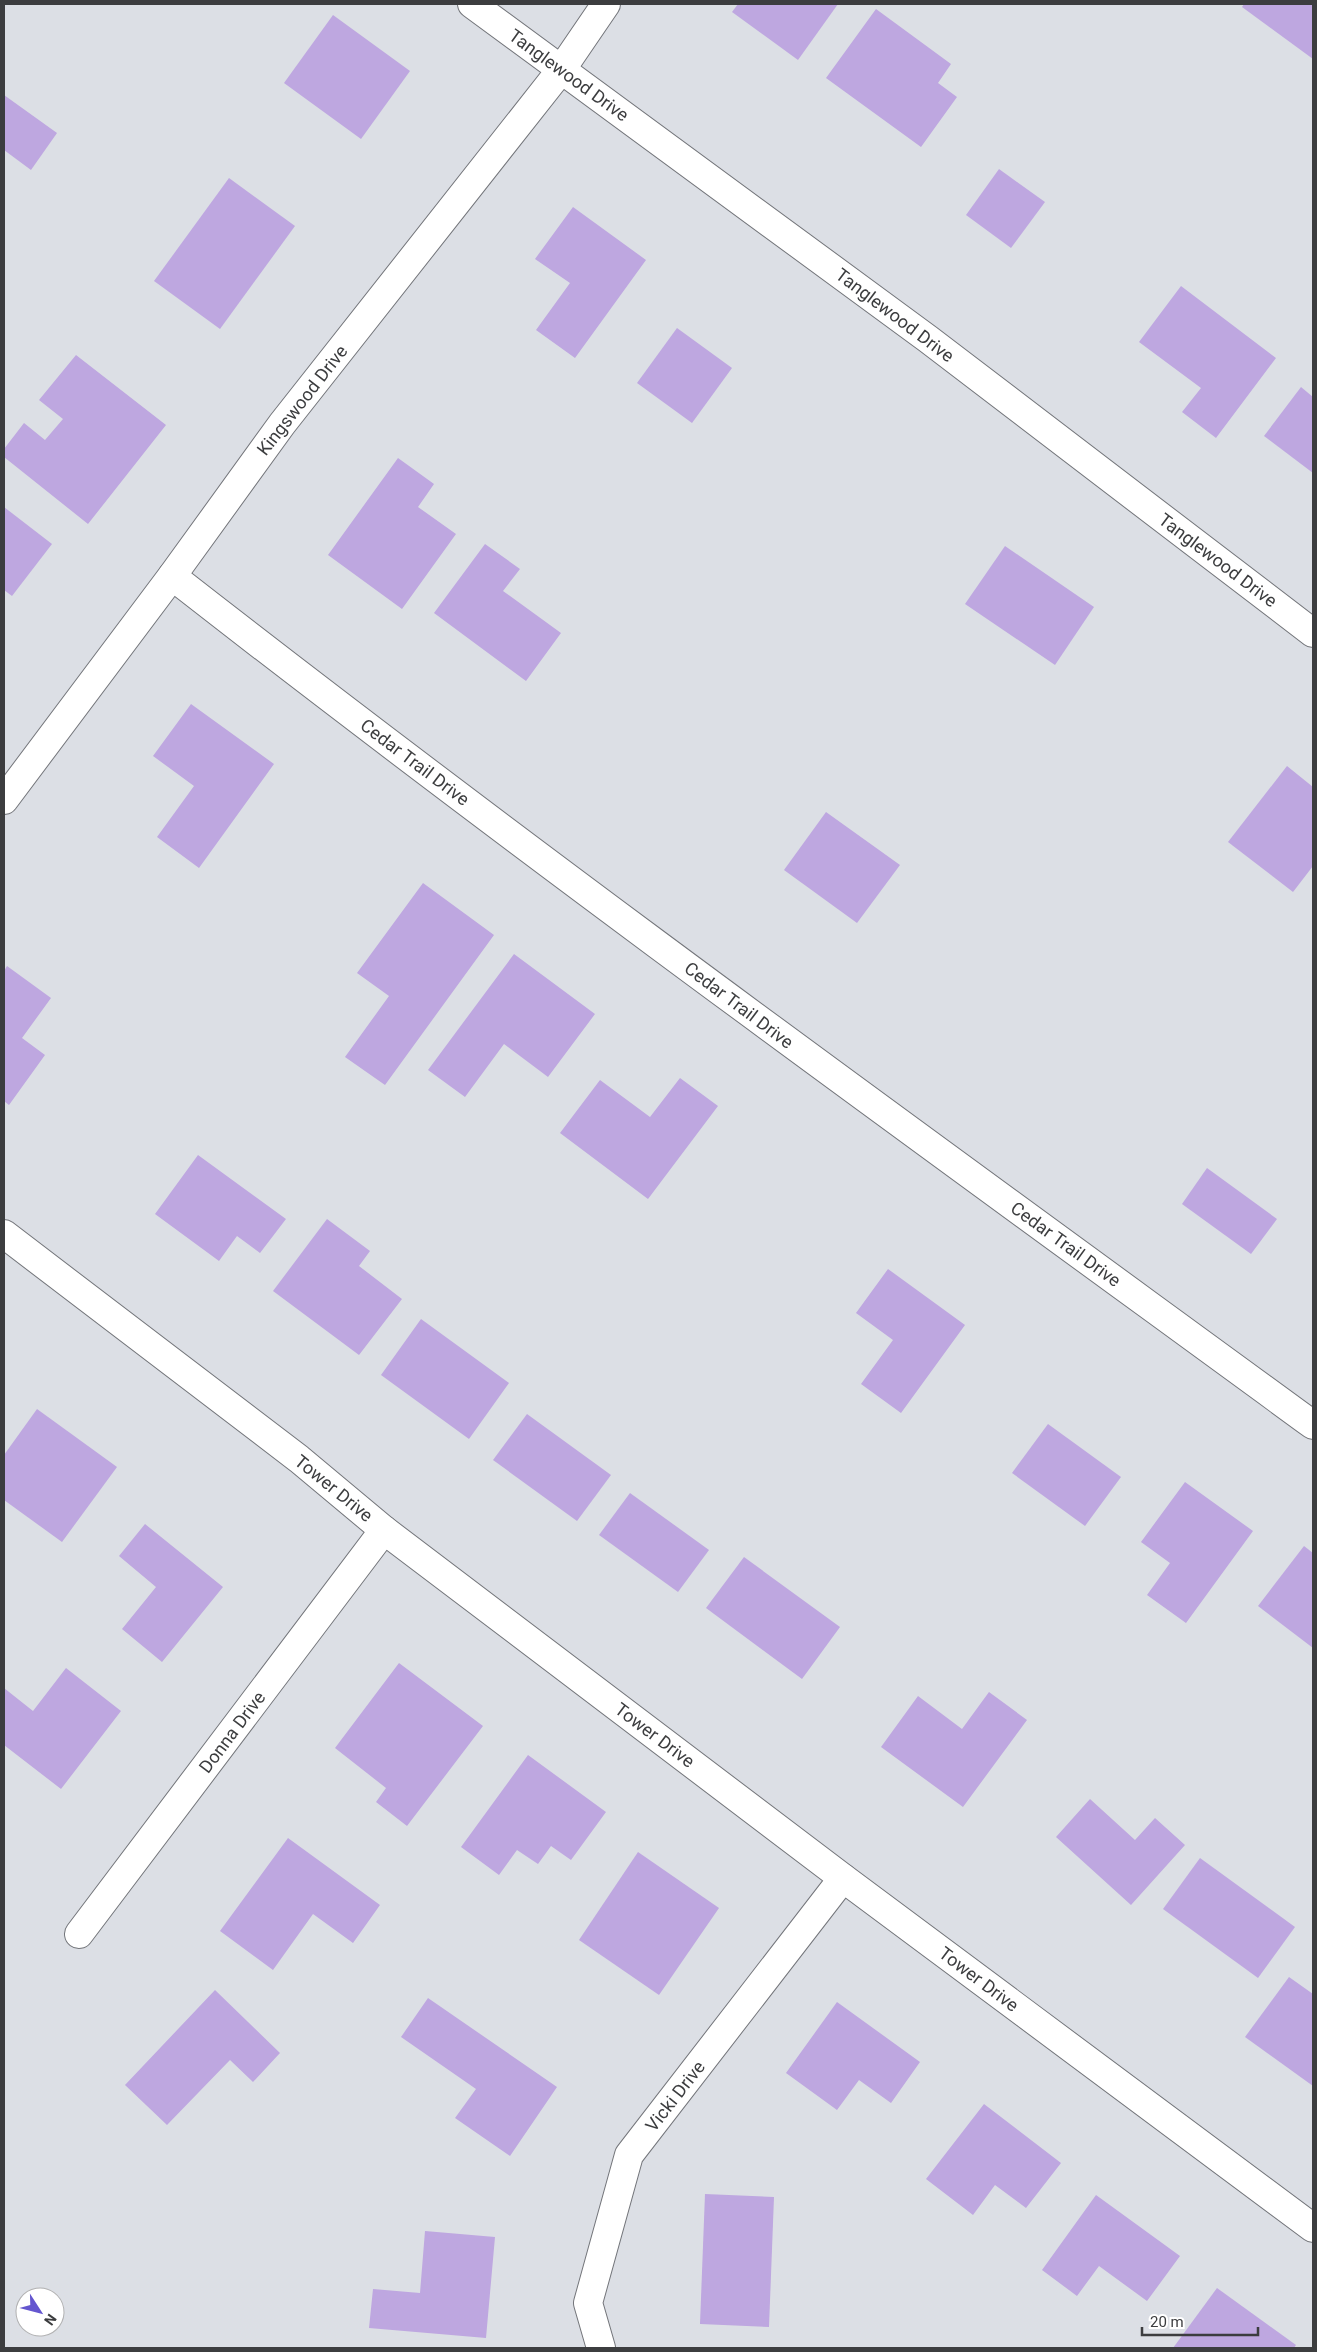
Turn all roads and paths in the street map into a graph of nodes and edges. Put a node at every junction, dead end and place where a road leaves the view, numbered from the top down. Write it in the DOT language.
graph roads {
  1 [pos="472,4"];
  2 [pos="606,4"];
  3 [pos="561,70"];
  4 [pos="172,576"];
  5 [pos="1313,633"];
  6 [pos="4,800"];
  7 [pos="4,1234"];
  8 [pos="1313,1425"];
  9 [pos="384,1530"];
  10 [pos="843,1878"];
  11 [pos="79,1934"];
  12 [pos="1313,2228"];
  13 [pos="601,2348"];
  1 -- 3 [label="street, Tanglewood Drive"];
  2 -- 3 [label="street, Kingswood Drive"];
  3 -- 4 [label="street, Kingswood Drive"];
  3 -- 5 [label="street, Tanglewood Drive"];
  4 -- 6 [label="street, Kingswood Drive"];
  4 -- 8 [label="street, Cedar Trail Drive"];
  7 -- 9 [label="street, Tower Drive"];
  9 -- 10 [label="street, Tower Drive"];
  9 -- 11 [label="street, Donna Drive"];
  10 -- 12 [label="street, Tower Drive"];
  10 -- 13 [label="street, Vicki Drive"];
}
